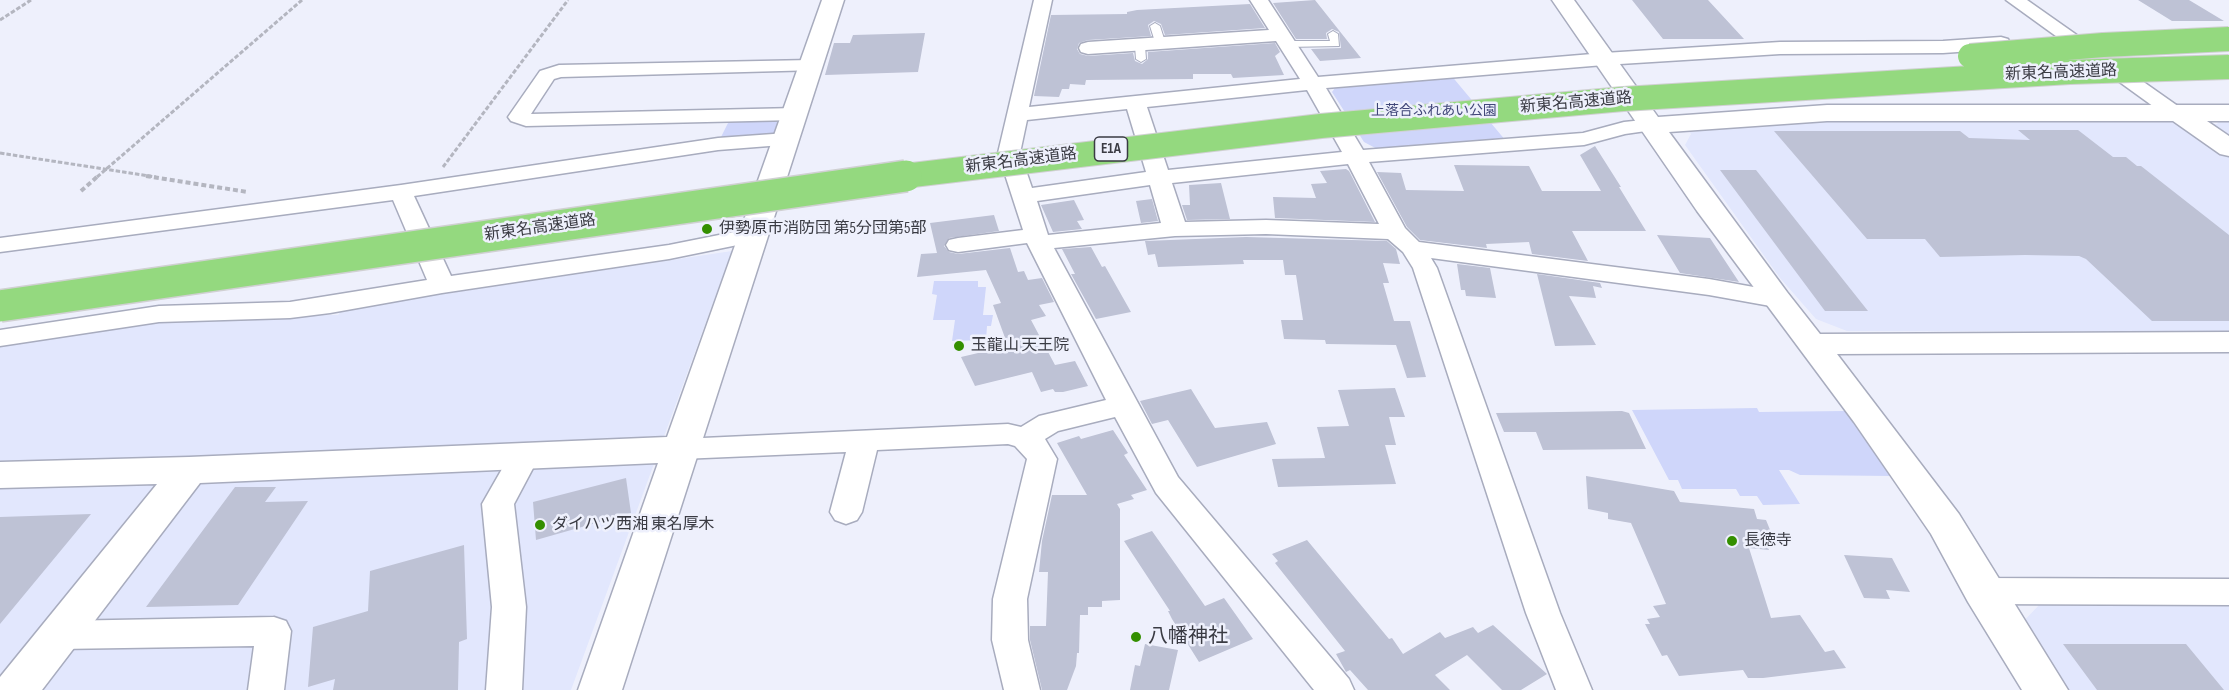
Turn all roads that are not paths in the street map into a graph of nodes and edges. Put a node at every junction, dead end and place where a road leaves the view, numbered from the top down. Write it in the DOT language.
graph roads {
  1 [pos="833,0"];
  2 [pos="1043,0"];
  3 [pos="1259,0"];
  4 [pos="1563,0"];
  5 [pos="2015,0"];
  6 [pos="1155,26"];
  7 [pos="1333,34"];
  8 [pos="2070,38"];
  9 [pos="2229,39"];
  10 [pos="1284,40"];
  11 [pos="1161,45"];
  12 [pos="1088,48"];
  13 [pos="2229,55"];
  14 [pos="1604,59"];
  15 [pos="811,66"];
  16 [pos="2229,67"];
  17 [pos="1765,74"];
  18 [pos="1311,83"];
  19 [pos="2229,86"];
  20 [pos="1135,100"];
  21 [pos="1457,112"];
  22 [pos="2177,113"];
  23 [pos="2229,113"];
  24 [pos="1016,115"];
  25 [pos="1653,125"];
  26 [pos="791,127"];
  27 [pos="2229,148"];
  28 [pos="1356,157"];
  29 [pos="1161,177"];
  30 [pos="401,192"];
  31 [pos="1023,196"];
  32 [pos="285,198"];
  33 [pos="318,203"];
  34 [pos="1175,229"];
  35 [pos="754,235"];
  36 [pos="1038,239"];
  37 [pos="1404,240"];
  38 [pos="968,241"];
  39 [pos="0,245"];
  40 [pos="442,285"];
  41 [pos="0,289"];
  42 [pos="1776,299"];
  43 [pos="0,306"];
  44 [pos="0,338"];
  45 [pos="2229,342"];
  46 [pos="1812,344"];
  47 [pos="1122,406"];
  48 [pos="1025,438"];
  49 [pos="864,441"];
  50 [pos="681,449"];
  51 [pos="525,455"];
  52 [pos="189,470"];
  53 [pos="0,475"];
  54 [pos="846,512"];
  55 [pos="1983,591"];
  56 [pos="2229,592"];
  57 [pos="59,635"];
  58 [pos="16,690"];
  59 [pos="266,690"];
  60 [pos="504,690"];
  61 [pos="600,690"];
  62 [pos="1022,690"];
  63 [pos="1336,690"];
  64 [pos="1574,690"];
  65 [pos="2046,690"];
  1 -- 15 [label="street"];
  2 -- 24 [label="street"];
  3 -- 10 [label="street"];
  4 -- 14 [label="street"];
  5 -- 8 [label="street"];
  6 -- 11 [label="lane"];
  7 -- 10 [label="lane"];
  8 -- 14 [label="street"];
  8 -- 22 [label="street"];
  9 -- 17 [label="highway, bridge"];
  10 -- 11 [label="street"];
  10 -- 18 [label="street"];
  11 -- 12 [label="street"];
  13 -- 17 [label="highway, 新東名高速道路 / E1A"];
  14 -- 18 [label="street"];
  14 -- 25 [label="street"];
  15 -- 26 [label="street"];
  15 -- 26 [label="street"];
  16 -- 21 [label="highway, 新東名高速道路 / E1A, bridge"];
  17 -- 41 [label="highway, 新東名高速道路 / E1A"];
  18 -- 20 [label="street"];
  18 -- 28 [label="street"];
  19 -- 21 [label="highway, bridge"];
  20 -- 24 [label="street"];
  20 -- 29 [label="street"];
  21 -- 43 [label="highway, 新東名高速道路 / E1A, bridge"];
  22 -- 23 [label="street"];
  22 -- 25 [label="street"];
  22 -- 27 [label="street"];
  24 -- 31 [label="street"];
  25 -- 28 [label="street"];
  25 -- 42 [label="street"];
  26 -- 30 [label="street"];
  26 -- 35 [label="street"];
  28 -- 29 [label="street"];
  28 -- 37 [label="street"];
  29 -- 31 [label="street"];
  29 -- 34 [label="street"];
  30 -- 33 [label="street"];
  30 -- 40 [label="street"];
  31 -- 36 [label="street"];
  32 -- 33 [label="street"];
  33 -- 39 [label="street"];
  34 -- 36 [label="street"];
  34 -- 37 [label="street"];
  35 -- 40 [label="street"];
  35 -- 50 [label="street"];
  36 -- 38 [label="street"];
  36 -- 47 [label="street"];
  37 -- 42 [label="street"];
  37 -- 64 [label="street"];
  40 -- 44 [label="street"];
  42 -- 46 [label="street"];
  45 -- 46 [label="street"];
  46 -- 55 [label="street"];
  47 -- 48 [label="street"];
  47 -- 63 [label="street"];
  48 -- 49 [label="street"];
  48 -- 62 [label="street"];
  49 -- 50 [label="street"];
  49 -- 54 [label="street"];
  50 -- 51 [label="street"];
  50 -- 61 [label="street"];
  51 -- 52 [label="street"];
  51 -- 60 [label="street"];
  52 -- 53 [label="street"];
  52 -- 57 [label="street"];
  55 -- 56 [label="street"];
  55 -- 65 [label="street"];
  57 -- 58 [label="street"];
  57 -- 59 [label="street"];
}
